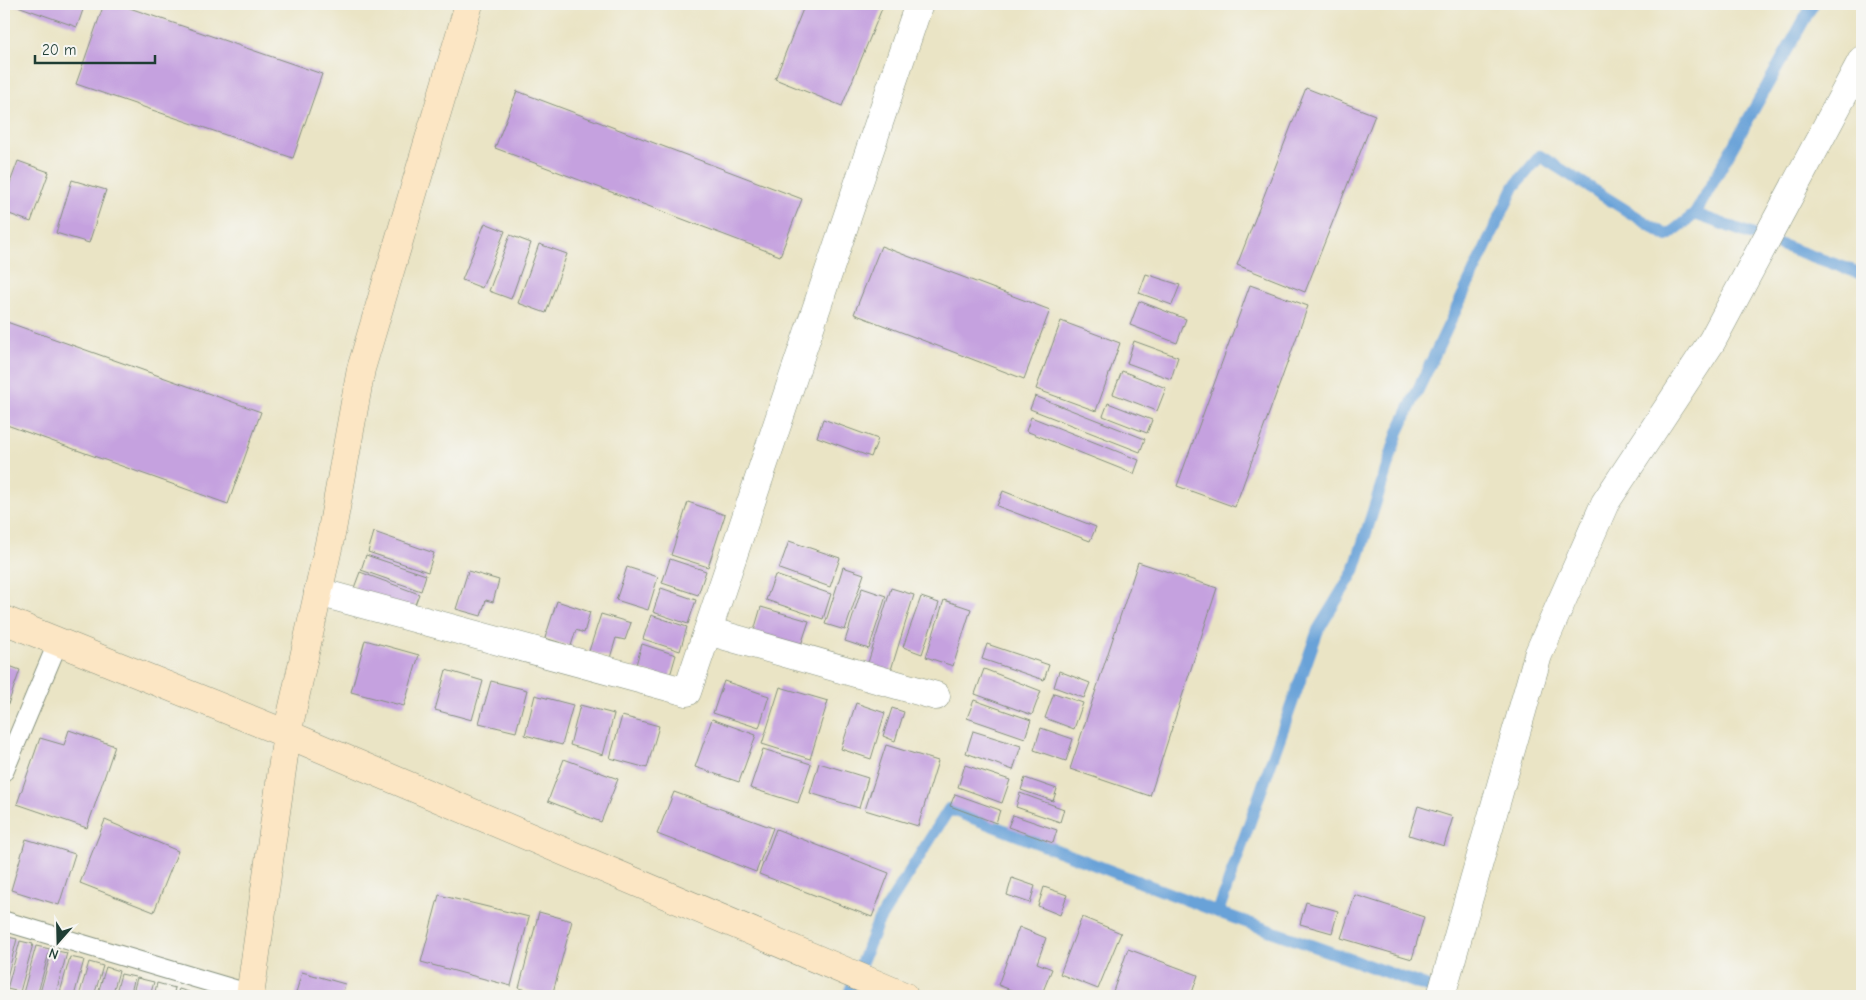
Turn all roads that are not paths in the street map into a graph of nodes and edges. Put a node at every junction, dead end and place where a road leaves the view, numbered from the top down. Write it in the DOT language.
graph roads {
  1 [pos="469,4"];
  2 [pos="919,4"];
  3 [pos="1862,60"];
  4 [pos="318,592"];
  5 [pos="4,620"];
  6 [pos="708,631"];
  7 [pos="58,642"];
  8 [pos="936,696"];
  9 [pos="287,734"];
  10 [pos="4,771"];
  11 [pos="4,921"];
  12 [pos="250,995"];
  13 [pos="904,996"];
  14 [pos="1441,996"];
  1 -- 4 [label="street"];
  2 -- 6 [label="street"];
  3 -- 14 [label="street"];
  4 -- 6 [label="street"];
  4 -- 9 [label="street"];
  5 -- 7 [label="street"];
  6 -- 8 [label="street"];
  7 -- 9 [label="street"];
  7 -- 10 [label="lane"];
  9 -- 12 [label="street"];
  9 -- 13 [label="street"];
  11 -- 12 [label="lane"];
}
